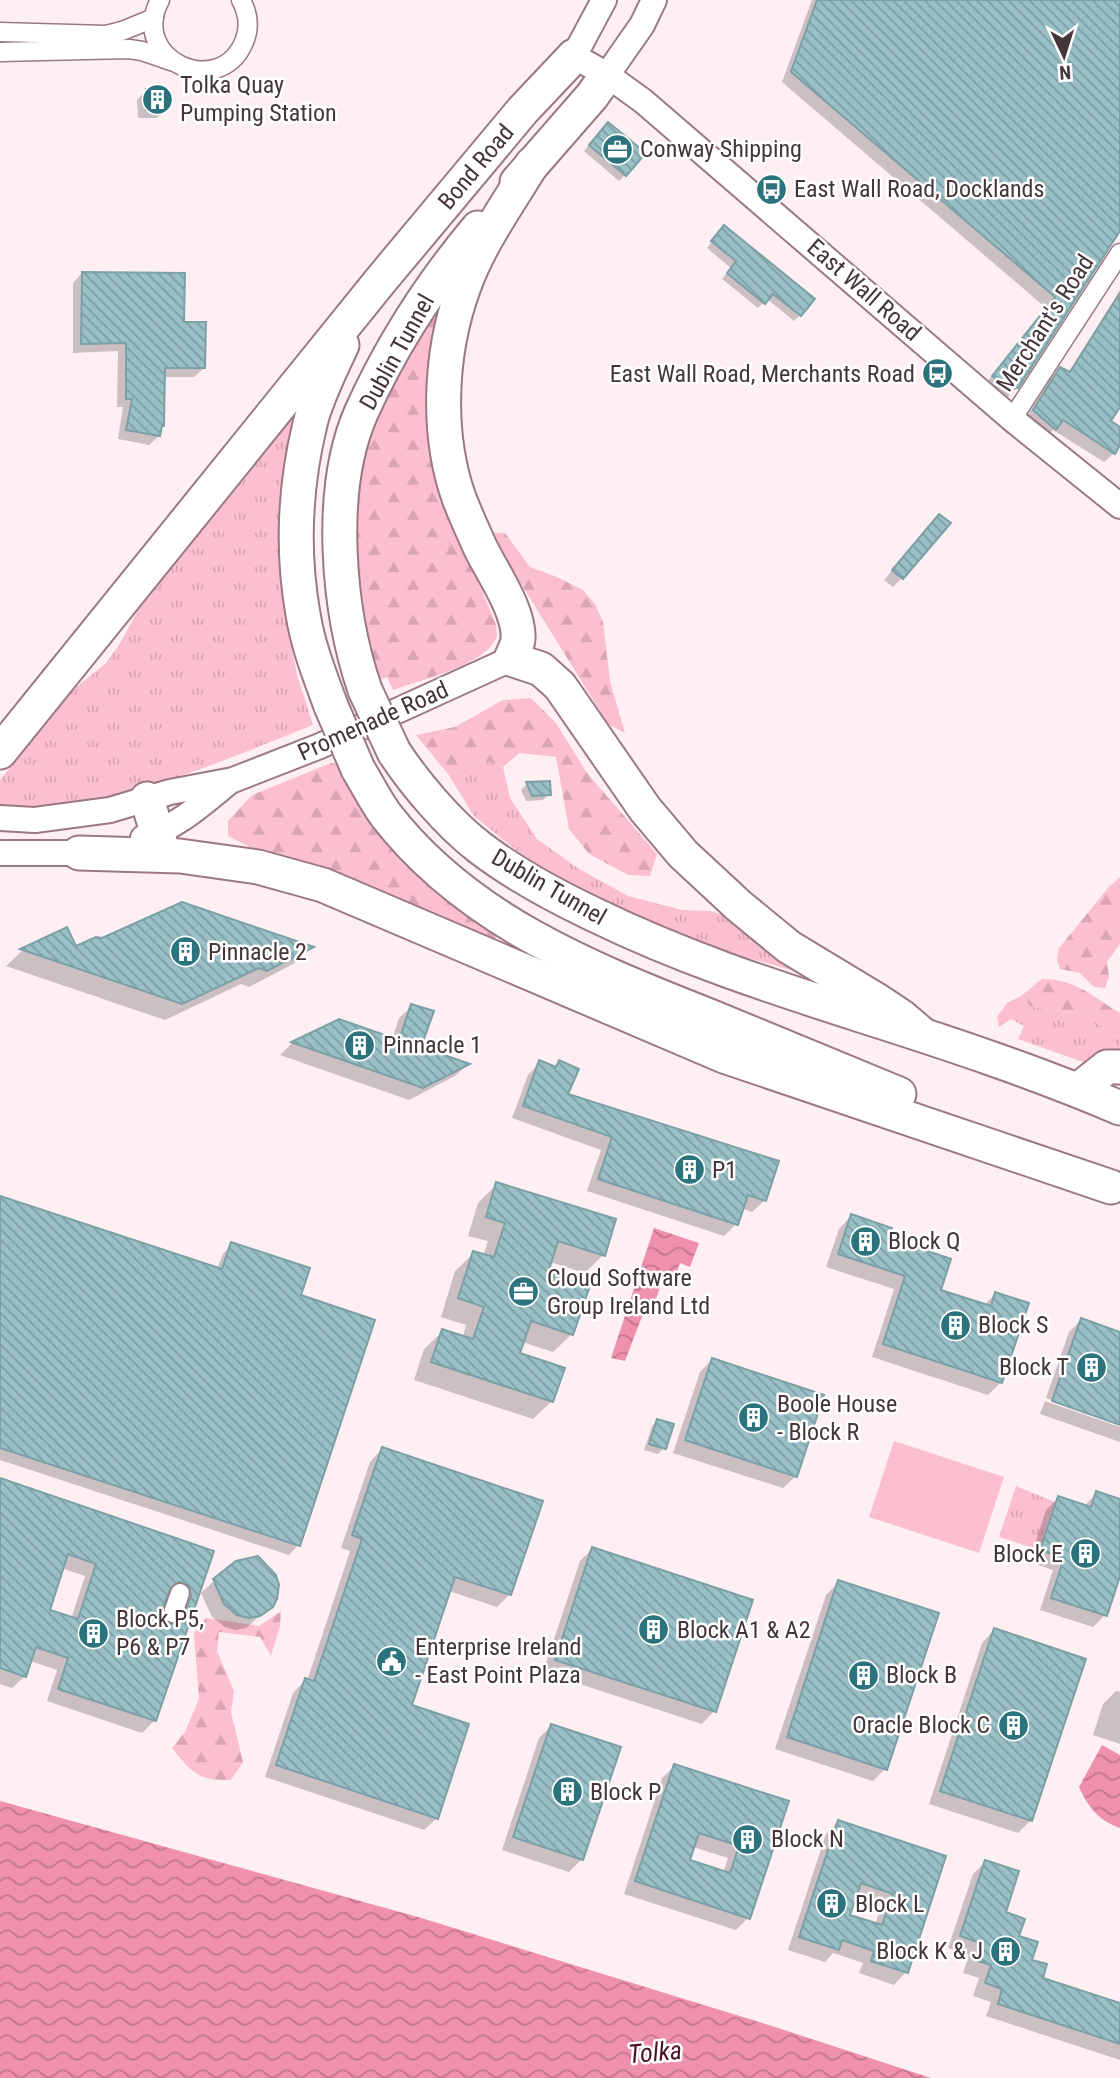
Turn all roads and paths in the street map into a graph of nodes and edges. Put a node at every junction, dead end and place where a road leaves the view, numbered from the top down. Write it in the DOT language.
graph roads {
  1 [pos="160,0"];
  2 [pos="241,0"];
  3 [pos="604,0"];
  4 [pos="654,0"];
  5 [pos="154,18"];
  6 [pos="0,32"];
  7 [pos="0,52"];
  8 [pos="573,56"];
  9 [pos="171,61"];
  10 [pos="607,75"];
  11 [pos="532,164"];
  12 [pos="1120,253"];
  13 [pos="381,280"];
  14 [pos="1012,419"];
  15 [pos="1120,506"];
  16 [pos="511,659"];
  17 [pos="0,752"];
  18 [pos="233,780"];
  19 [pos="148,799"];
  20 [pos="0,818"];
  21 [pos="161,844"];
  22 [pos="0,853"];
  23 [pos="79,853"];
  24 [pos="923,1035"];
  25 [pos="1120,1067"];
  26 [pos="1078,1090"];
  27 [pos="1120,1108"];
  28 [pos="1115,1189"];
  29 [pos="180,1593"];
  30 [pos="173,1613"];
  1 -- 5 [label="street"];
  2 -- 9 [label="street"];
  3 -- 8 [label="main road"];
  4 -- 10 [label="main road"];
  5 -- 6 [label="street"];
  5 -- 9 [label="street"];
  7 -- 9 [label="street"];
  8 -- 10 [label="main road, East Wall Road"];
  8 -- 13 [label="highway, Bond Road"];
  10 -- 11 [label="highway, Bond Road"];
  10 -- 14 [label="main road, East Wall Road"];
  11 -- 16 [label="highway"];
  11 -- 24 [label="highway, Dublin Tunnel, bridge"];
  12 -- 14 [label="street, Merchant's Road"];
  13 -- 17 [label="highway"];
  13 -- 28 [label="highway, Dublin Tunnel, bridge"];
  14 -- 15 [label="main road, East Wall Road"];
  16 -- 18 [label="main road, Promenade Road"];
  16 -- 24 [label="highway"];
  18 -- 19 [label="main road, Promenade Road"];
  18 -- 21 [label="main road, Promenade Road"];
  19 -- 20 [label="main road, Promenade Road"];
  19 -- 21 [label="highway"];
  21 -- 23 [label="highway"];
  21 -- 28 [label="highway"];
  22 -- 23 [label="main road"];
  24 -- 26 [label="highway, Dublin Tunnel"];
  25 -- 26 [label="highway"];
  26 -- 27 [label="highway, Dublin Tunnel"];
  29 -- 30 [label="street"];
}
